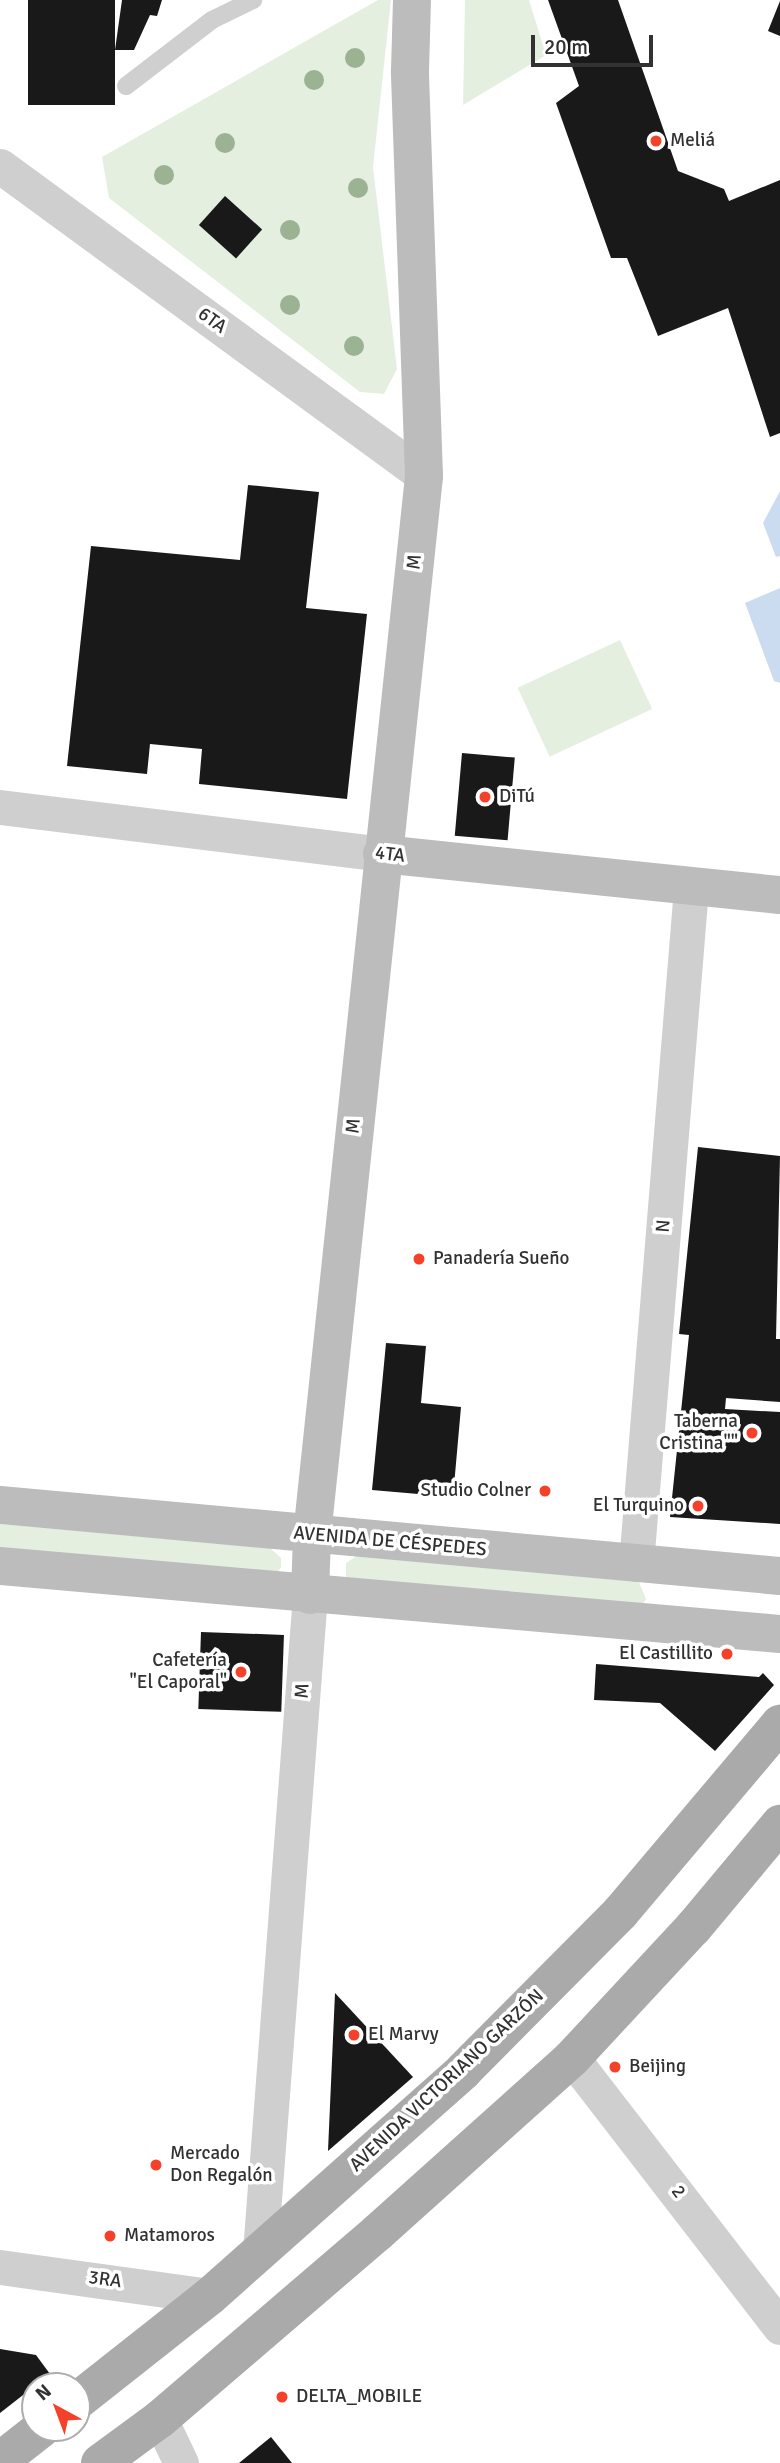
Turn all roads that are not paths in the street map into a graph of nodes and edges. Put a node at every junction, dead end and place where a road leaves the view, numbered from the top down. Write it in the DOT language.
graph roads {
  1 [pos="253,0"];
  2 [pos="412,0"];
  3 [pos="126,86"];
  4 [pos="0,166"];
  5 [pos="424,475"];
  6 [pos="0,807"];
  7 [pos="382,854"];
  8 [pos="691,888"];
  9 [pos="780,895"];
  10 [pos="0,1505"];
  11 [pos="312,1535"];
  12 [pos="636,1564"];
  13 [pos="0,1566"];
  14 [pos="780,1576"];
  15 [pos="310,1595"];
  16 [pos="780,1634"];
  17 [pos="780,1724"];
  18 [pos="780,1824"];
  19 [pos="572,2058"];
  20 [pos="260,2252"];
  21 [pos="0,2267"];
  22 [pos="210,2296"];
  23 [pos="780,2327"];
  24 [pos="91,2390"];
  25 [pos="160,2419"];
  26 [pos="24,2442"];
  27 [pos="0,2461"];
  28 [pos="100,2463"];
  29 [pos="181,2463"];
  1 -- 3 [label="lane"];
  2 -- 5 [label="street, M"];
  4 -- 5 [label="street, 6TA"];
  5 -- 7 [label="street, M"];
  6 -- 7 [label="street, 4TA"];
  7 -- 8 [label="street, 4TA"];
  7 -- 11 [label="street, M"];
  8 -- 9 [label="street, 4TA"];
  8 -- 12 [label="street, N"];
  10 -- 11 [label="street, AVENIDA DE CÉSPEDES"];
  11 -- 12 [label="street, AVENIDA DE CÉSPEDES"];
  11 -- 15 [label="street, M"];
  12 -- 14 [label="street, AVENIDA DE CÉSPEDES"];
  13 -- 15 [label="street"];
  15 -- 16 [label="street"];
  15 -- 20 [label="street, M"];
  17 -- 20 [label="main road, AVENIDA VICTORIANO GARZÓN"];
  18 -- 19 [label="main road"];
  19 -- 23 [label="street, 2"];
  19 -- 25 [label="main road"];
  20 -- 22 [label="main road, AVENIDA VICTORIANO GARZÓN"];
  21 -- 22 [label="street, 3RA"];
  22 -- 24 [label="main road, AVENIDA VICTORIANO GARZÓN"];
  25 -- 28 [label="main road"];
  25 -- 29 [label="street"];
  26 -- 27 [label="main road"];
}
